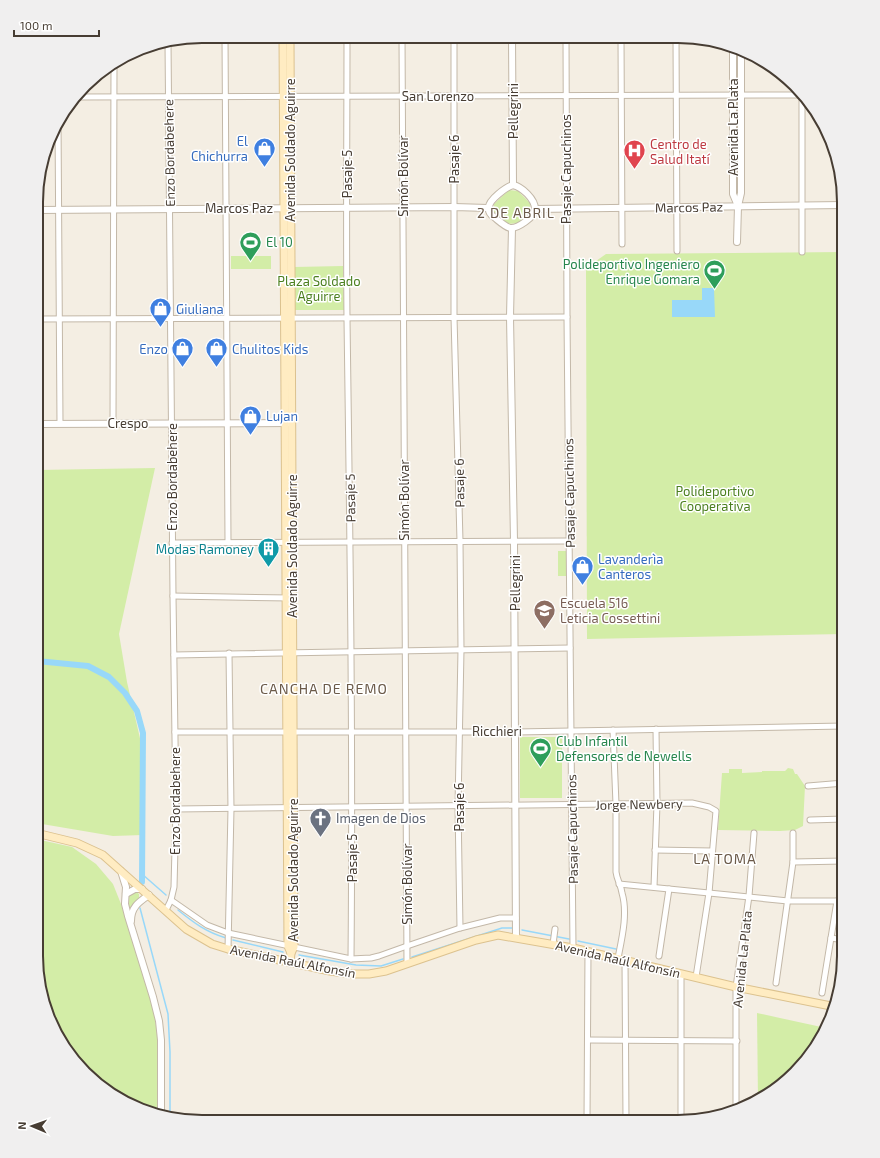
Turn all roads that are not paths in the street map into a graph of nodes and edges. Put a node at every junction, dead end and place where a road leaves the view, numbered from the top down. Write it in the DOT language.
graph roads {
  1 [pos="225,43"];
  2 [pos="283,43"];
  3 [pos="290,43"];
  4 [pos="347,43"];
  5 [pos="402,43"];
  6 [pos="454,43"];
  7 [pos="512,43"];
  8 [pos="566,43"];
  9 [pos="621,43"];
  10 [pos="676,43"];
  11 [pos="168,47"];
  12 [pos="733,53"];
  13 [pos="740,56"];
  14 [pos="114,70"];
  15 [pos="677,95"];
  16 [pos="733,95"];
  17 [pos="741,95"];
  18 [pos="796,95"];
  19 [pos="168,96"];
  20 [pos="402,96"];
  21 [pos="454,96"];
  22 [pos="512,96"];
  23 [pos="566,96"];
  24 [pos="621,96"];
  25 [pos="82,97"];
  26 [pos="114,97"];
  27 [pos="226,97"];
  28 [pos="287,97"];
  29 [pos="347,97"];
  30 [pos="802,102"];
  31 [pos="58,134"];
  32 [pos="513,185"];
  33 [pos="837,205"];
  34 [pos="738,206"];
  35 [pos="802,206"];
  36 [pos="403,207"];
  37 [pos="454,207"];
  38 [pos="677,207"];
  39 [pos="226,208"];
  40 [pos="287,208"];
  41 [pos="347,208"];
  42 [pos="488,208"];
  43 [pos="566,208"];
  44 [pos="620,208"];
  45 [pos="113,209"];
  46 [pos="170,209"];
  47 [pos="535,209"];
  48 [pos="43,210"];
  49 [pos="58,210"];
  50 [pos="512,228"];
  51 [pos="737,242"];
  52 [pos="622,244"];
  53 [pos="677,251"];
  54 [pos="802,252"];
  55 [pos="454,317"];
  56 [pos="510,317"];
  57 [pos="567,317"];
  58 [pos="171,318"];
  59 [pos="227,318"];
  60 [pos="288,318"];
  61 [pos="347,318"];
  62 [pos="402,318"];
  63 [pos="43,319"];
  64 [pos="59,319"];
  65 [pos="113,319"];
  66 [pos="113,423"];
  67 [pos="172,423"];
  68 [pos="227,423"];
  69 [pos="289,423"];
  70 [pos="43,424"];
  71 [pos="60,424"];
  72 [pos="460,541"];
  73 [pos="514,541"];
  74 [pos="569,541"];
  75 [pos="228,542"];
  76 [pos="289,542"];
  77 [pos="350,542"];
  78 [pos="404,542"];
  79 [pos="172,543"];
  80 [pos="172,596"];
  81 [pos="289,598"];
  82 [pos="515,648"];
  83 [pos="570,648"];
  84 [pos="461,650"];
  85 [pos="405,651"];
  86 [pos="351,652"];
  87 [pos="229,654"];
  88 [pos="290,654"];
  89 [pos="174,655"];
  90 [pos="837,726"];
  91 [pos="656,729"];
  92 [pos="613,730"];
  93 [pos="571,731"];
  94 [pos="175,732"];
  95 [pos="229,732"];
  96 [pos="290,732"];
  97 [pos="352,732"];
  98 [pos="405,732"];
  99 [pos="460,732"];
  100 [pos="516,732"];
  101 [pos="837,784"];
  102 [pos="808,786"];
  103 [pos="616,804"];
  104 [pos="657,804"];
  105 [pos="517,805"];
  106 [pos="572,805"];
  107 [pos="458,806"];
  108 [pos="352,807"];
  109 [pos="406,807"];
  110 [pos="290,808"];
  111 [pos="176,809"];
  112 [pos="230,809"];
  113 [pos="810,820"];
  114 [pos="837,820"];
  115 [pos="754,833"];
  116 [pos="793,833"];
  117 [pos="43,835"];
  118 [pos="655,850"];
  119 [pos="712,851"];
  120 [pos="837,861"];
  121 [pos="793,862"];
  122 [pos="121,870"];
  123 [pos="619,884"];
  124 [pos="654,887"];
  125 [pos="142,888"];
  126 [pos="669,889"];
  127 [pos="709,893"];
  128 [pos="126,894"];
  129 [pos="149,895"];
  130 [pos="749,896"];
  131 [pos="171,900"];
  132 [pos="788,901"];
  133 [pos="837,901"];
  134 [pos="166,910"];
  135 [pos="516,918"];
  136 [pos="131,924"];
  137 [pos="460,928"];
  138 [pos="228,933"];
  139 [pos="516,938"];
  140 [pos="831,938"];
  141 [pos="837,939"];
  142 [pos="407,946"];
  143 [pos="573,948"];
  144 [pos="228,949"];
  145 [pos="291,949"];
  146 [pos="588,951"];
  147 [pos="659,956"];
  148 [pos="622,959"];
  149 [pos="351,960"];
  150 [pos="290,962"];
  151 [pos="407,964"];
  152 [pos="681,974"];
  153 [pos="696,977"];
  154 [pos="776,983"];
  155 [pos="736,987"];
  156 [pos="822,993"];
  157 [pos="829,1007"];
  158 [pos="588,1040"];
  159 [pos="626,1040"];
  160 [pos="681,1040"];
  161 [pos="736,1041"];
  162 [pos="736,1104"];
  163 [pos="161,1110"];
  164 [pos="587,1115"];
  165 [pos="626,1115"];
  166 [pos="681,1115"];
  1 -- 27 [label="street"];
  2 -- 28 [label="main road, Avenida Soldado Aguirre"];
  3 -- 28 [label="main road, Avenida Soldado Aguirre"];
  4 -- 29 [label="street, Pasaje 5"];
  5 -- 20 [label="street, Simón Bolívar"];
  6 -- 21 [label="street, Pasaje 6"];
  7 -- 22 [label="street, Pellegrini"];
  8 -- 23 [label="street, Pasaje Capuchinos"];
  9 -- 24 [label="street"];
  10 -- 15 [label="street"];
  11 -- 19 [label="street, Enzo Bordabehere"];
  12 -- 16 [label="street, Avenida La Plata"];
  13 -- 17 [label="street, Avenida La Plata"];
  14 -- 26 [label="street"];
  15 -- 16 [label="street, San Lorenzo"];
  15 -- 24 [label="street, San Lorenzo"];
  15 -- 38 [label="street"];
  16 -- 17 [label="street, San Lorenzo"];
  16 -- 34 [label="street, Avenida La Plata"];
  17 -- 18 [label="street, San Lorenzo"];
  17 -- 34 [label="street, Avenida La Plata"];
  19 -- 26 [label="street, San Lorenzo"];
  19 -- 27 [label="street, San Lorenzo"];
  19 -- 46 [label="street, Enzo Bordabehere"];
  20 -- 21 [label="street, San Lorenzo"];
  20 -- 29 [label="street, San Lorenzo"];
  20 -- 36 [label="street, Simón Bolívar"];
  21 -- 22 [label="street, San Lorenzo"];
  21 -- 37 [label="street, Pasaje 6"];
  22 -- 23 [label="street, San Lorenzo"];
  22 -- 32 [label="street, Pellegrini"];
  23 -- 24 [label="street, San Lorenzo"];
  23 -- 43 [label="street, Pasaje Capuchinos"];
  24 -- 44 [label="street"];
  25 -- 26 [label="street, San Lorenzo"];
  26 -- 45 [label="street"];
  27 -- 28 [label="street, San Lorenzo"];
  27 -- 39 [label="street"];
  28 -- 29 [label="street, San Lorenzo"];
  28 -- 40 [label="main road, Avenida Soldado Aguirre"];
  29 -- 41 [label="street, Pasaje 5"];
  30 -- 35 [label="street"];
  31 -- 49 [label="street"];
  32 -- 42 [label="street"];
  32 -- 47 [label="street"];
  33 -- 35 [label="street, Marcos Paz"];
  34 -- 35 [label="street, Marcos Paz"];
  34 -- 38 [label="street, Marcos Paz"];
  34 -- 51 [label="street, Avenida La Plata"];
  35 -- 54 [label="street"];
  36 -- 37 [label="street, Marcos Paz"];
  36 -- 41 [label="street, Marcos Paz"];
  36 -- 62 [label="street, Simón Bolívar"];
  37 -- 42 [label="street, Marcos Paz"];
  37 -- 55 [label="street, Pasaje 6"];
  38 -- 44 [label="street, Marcos Paz"];
  38 -- 53 [label="street"];
  39 -- 40 [label="street, Marcos Paz"];
  39 -- 46 [label="street, Marcos Paz"];
  39 -- 59 [label="street"];
  40 -- 41 [label="street, Marcos Paz"];
  40 -- 60 [label="main road, Avenida Soldado Aguirre"];
  41 -- 61 [label="street, Pasaje 5"];
  42 -- 50 [label="street"];
  43 -- 44 [label="street, Marcos Paz"];
  43 -- 47 [label="street, Marcos Paz"];
  43 -- 57 [label="street, Pasaje Capuchinos"];
  44 -- 52 [label="street"];
  45 -- 46 [label="street, Marcos Paz"];
  45 -- 49 [label="street, Marcos Paz"];
  45 -- 65 [label="street"];
  46 -- 58 [label="street, Enzo Bordabehere"];
  47 -- 50 [label="street"];
  48 -- 49 [label="street, Marcos Paz"];
  49 -- 64 [label="street"];
  50 -- 56 [label="street, Pellegrini"];
  55 -- 56 [label="street"];
  55 -- 62 [label="street"];
  55 -- 72 [label="street, Pasaje 6"];
  56 -- 57 [label="street"];
  56 -- 73 [label="street, Pellegrini"];
  57 -- 74 [label="street, Pasaje Capuchinos"];
  58 -- 59 [label="street"];
  58 -- 65 [label="street"];
  58 -- 67 [label="street, Enzo Bordabehere"];
  59 -- 60 [label="street"];
  59 -- 68 [label="street"];
  60 -- 61 [label="street"];
  60 -- 69 [label="main road, Avenida Soldado Aguirre"];
  61 -- 62 [label="street"];
  61 -- 77 [label="street, Pasaje 5"];
  62 -- 78 [label="street, Simón Bolívar"];
  63 -- 64 [label="street"];
  64 -- 65 [label="street"];
  64 -- 71 [label="street"];
  65 -- 66 [label="street"];
  66 -- 67 [label="street, Crespo"];
  66 -- 71 [label="street, Crespo"];
  67 -- 68 [label="street, Crespo"];
  67 -- 79 [label="street, Enzo Bordabehere"];
  68 -- 69 [label="street, Crespo"];
  68 -- 75 [label="street"];
  69 -- 76 [label="main road, Avenida Soldado Aguirre"];
  70 -- 71 [label="street, Crespo"];
  72 -- 73 [label="street"];
  72 -- 78 [label="street"];
  72 -- 84 [label="street, Pasaje 6"];
  73 -- 74 [label="street"];
  73 -- 82 [label="street, Pellegrini"];
  74 -- 83 [label="street, Pasaje Capuchinos"];
  75 -- 76 [label="street"];
  75 -- 79 [label="street"];
  76 -- 77 [label="street"];
  76 -- 81 [label="main road, Avenida Soldado Aguirre"];
  77 -- 78 [label="street"];
  77 -- 86 [label="street, Pasaje 5"];
  78 -- 85 [label="street, Simón Bolívar"];
  79 -- 80 [label="street, Enzo Bordabehere"];
  80 -- 81 [label="street"];
  80 -- 89 [label="street, Enzo Bordabehere"];
  81 -- 88 [label="main road, Avenida Soldado Aguirre"];
  82 -- 83 [label="street"];
  82 -- 84 [label="street"];
  82 -- 100 [label="street, Pellegrini"];
  83 -- 93 [label="street, Pasaje Capuchinos"];
  84 -- 85 [label="street"];
  84 -- 99 [label="street, Pasaje 6"];
  85 -- 86 [label="street"];
  85 -- 98 [label="street, Simón Bolívar"];
  86 -- 88 [label="street"];
  86 -- 97 [label="street, Pasaje 5"];
  87 -- 88 [label="street"];
  87 -- 89 [label="street"];
  87 -- 95 [label="street"];
  88 -- 96 [label="main road, Avenida Soldado Aguirre"];
  89 -- 94 [label="street, Enzo Bordabehere"];
  90 -- 91 [label="street, Ricchieri"];
  91 -- 92 [label="street, Ricchieri"];
  91 -- 104 [label="street"];
  92 -- 93 [label="street, Ricchieri"];
  92 -- 103 [label="street"];
  93 -- 100 [label="street, Ricchieri"];
  93 -- 106 [label="street, Pasaje Capuchinos"];
  94 -- 95 [label="street, Ricchieri"];
  94 -- 111 [label="street, Enzo Bordabehere"];
  95 -- 96 [label="street, Ricchieri"];
  95 -- 112 [label="street"];
  96 -- 97 [label="street, Ricchieri"];
  96 -- 110 [label="main road, Avenida Soldado Aguirre"];
  97 -- 98 [label="street, Ricchieri"];
  97 -- 108 [label="street, Pasaje 5"];
  98 -- 99 [label="street, Ricchieri"];
  98 -- 109 [label="street, Simón Bolívar"];
  99 -- 100 [label="street, Ricchieri"];
  99 -- 107 [label="street, Pasaje 6"];
  100 -- 105 [label="street, Pellegrini"];
  101 -- 102 [label="street"];
  103 -- 104 [label="street, Jorge Newbery"];
  103 -- 106 [label="street, Jorge Newbery"];
  103 -- 123 [label="street"];
  104 -- 118 [label="street"];
  104 -- 119 [label="street, Jorge Newbery"];
  105 -- 106 [label="street, Jorge Newbery"];
  105 -- 107 [label="street, Jorge Newbery"];
  105 -- 135 [label="street, Pellegrini"];
  106 -- 143 [label="street, Pasaje Capuchinos"];
  107 -- 109 [label="street, Jorge Newbery"];
  107 -- 137 [label="street, Pasaje 6"];
  108 -- 109 [label="street, Jorge Newbery"];
  108 -- 110 [label="street, Jorge Newbery"];
  108 -- 149 [label="street, Pasaje 5"];
  109 -- 142 [label="street, Simón Bolívar"];
  110 -- 112 [label="street, Jorge Newbery"];
  110 -- 145 [label="main road, Avenida Soldado Aguirre"];
  111 -- 112 [label="street, Jorge Newbery"];
  111 -- 131 [label="street, Enzo Bordabehere"];
  112 -- 138 [label="street"];
  113 -- 114 [label="street"];
  115 -- 130 [label="street, Avenida La Plata"];
  116 -- 121 [label="street"];
  117 -- 122 [label="main road, Avenida Raúl Alfonsín"];
  118 -- 119 [label="street"];
  118 -- 124 [label="street"];
  119 -- 127 [label="street"];
  120 -- 121 [label="street"];
  121 -- 132 [label="street"];
  122 -- 125 [label="main road, Avenida Raúl Alfonsín"];
  122 -- 128 [label="street"];
  123 -- 124 [label="street"];
  123 -- 148 [label="street"];
  124 -- 126 [label="street"];
  125 -- 128 [label="street"];
  125 -- 129 [label="main road, Avenida Raúl Alfonsín"];
  126 -- 127 [label="street"];
  126 -- 147 [label="street"];
  127 -- 130 [label="street"];
  127 -- 153 [label="street"];
  128 -- 136 [label="street"];
  129 -- 134 [label="main road, Avenida Raúl Alfonsín"];
  129 -- 136 [label="street"];
  130 -- 132 [label="street"];
  130 -- 155 [label="street, Avenida La Plata"];
  131 -- 134 [label="street, Enzo Bordabehere"];
  131 -- 138 [label="street"];
  132 -- 133 [label="street"];
  132 -- 154 [label="street"];
  133 -- 140 [label="street"];
  134 -- 144 [label="main road, Avenida Raúl Alfonsín"];
  135 -- 137 [label="street"];
  135 -- 139 [label="street, Pellegrini"];
  136 -- 163 [label="street"];
  137 -- 142 [label="street"];
  138 -- 144 [label="street"];
  138 -- 145 [label="street"];
  139 -- 143 [label="main road, Avenida Raúl Alfonsín"];
  139 -- 151 [label="main road, Avenida Raúl Alfonsín"];
  140 -- 141 [label="street"];
  140 -- 156 [label="street"];
  142 -- 149 [label="street"];
  142 -- 151 [label="street, Simón Bolívar"];
  143 -- 146 [label="main road, Avenida Raúl Alfonsín"];
  144 -- 150 [label="main road, Avenida Raúl Alfonsín"];
  145 -- 149 [label="street"];
  145 -- 150 [label="main road, Avenida Soldado Aguirre"];
  146 -- 148 [label="main road, Avenida Raúl Alfonsín"];
  146 -- 158 [label="street"];
  148 -- 152 [label="main road, Avenida Raúl Alfonsín"];
  148 -- 159 [label="street"];
  150 -- 151 [label="main road, Avenida Raúl Alfonsín"];
  152 -- 153 [label="main road, Avenida Raúl Alfonsín"];
  152 -- 160 [label="street"];
  153 -- 155 [label="main road, Avenida Raúl Alfonsín"];
  155 -- 157 [label="main road, Avenida Raúl Alfonsín"];
  155 -- 161 [label="street, Avenida La Plata"];
  158 -- 159 [label="street"];
  158 -- 164 [label="street"];
  159 -- 160 [label="street"];
  159 -- 165 [label="street"];
  160 -- 161 [label="street"];
  160 -- 166 [label="street"];
  161 -- 162 [label="street, Avenida La Plata"];
}
